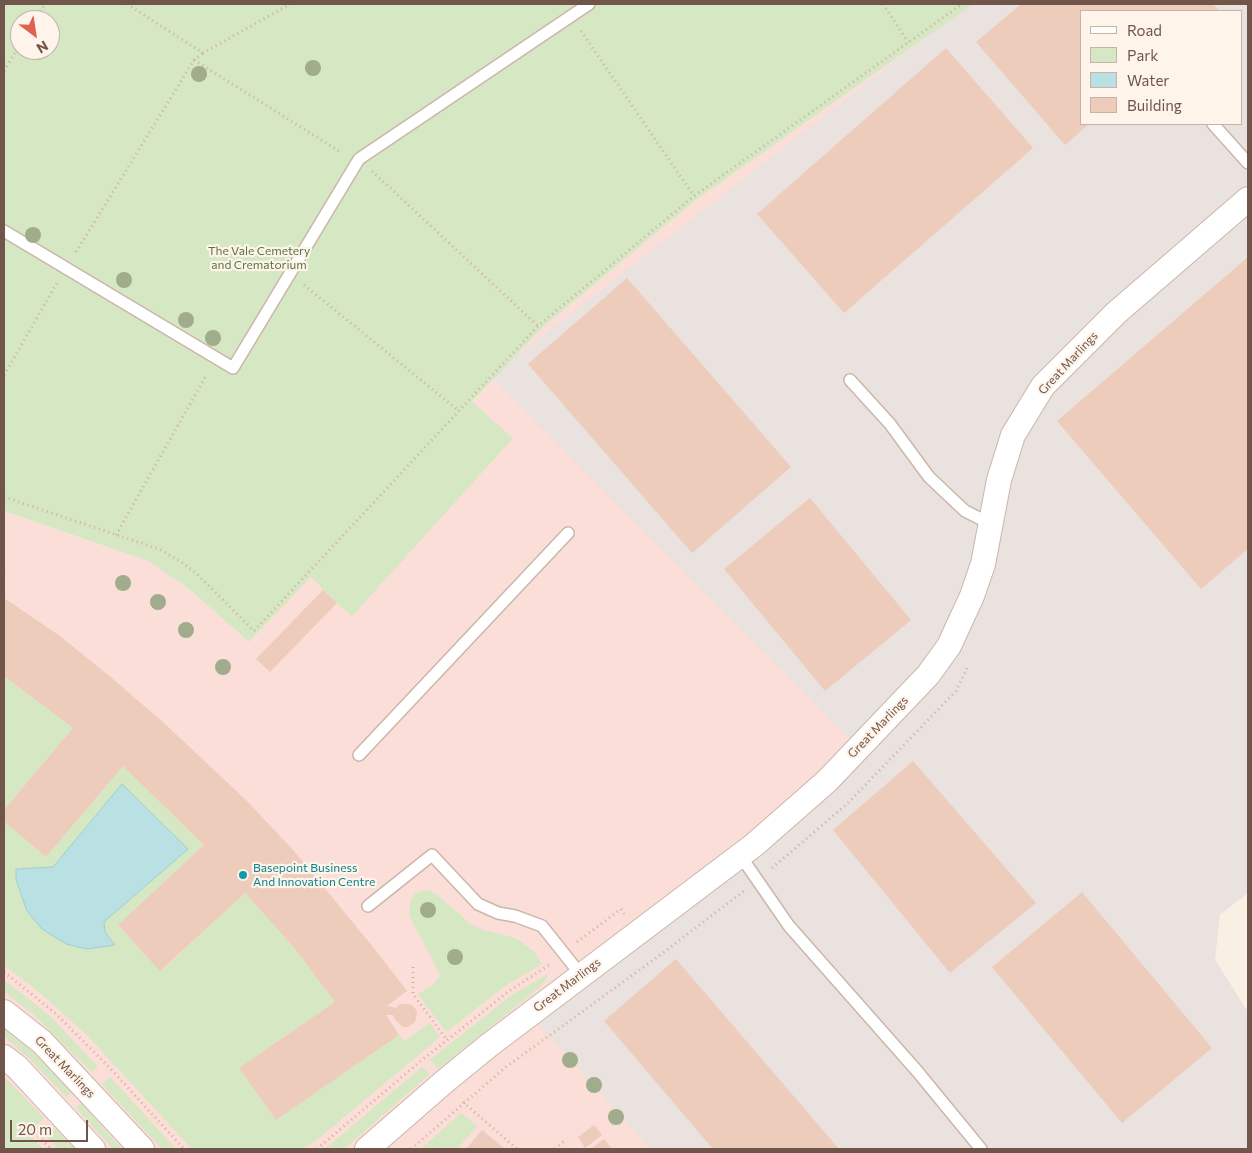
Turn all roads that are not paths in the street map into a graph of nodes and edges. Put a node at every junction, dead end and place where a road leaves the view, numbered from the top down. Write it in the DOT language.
graph roads {
  1 [pos="589,4"];
  2 [pos="1214,125"];
  3 [pos="1248,163"];
  4 [pos="1248,199"];
  5 [pos="4,232"];
  6 [pos="850,380"];
  7 [pos="991,524"];
  8 [pos="568,533"];
  9 [pos="359,755"];
  10 [pos="740,855"];
  11 [pos="368,906"];
  12 [pos="580,975"];
  13 [pos="4,1012"];
  14 [pos="4,1057"];
  15 [pos="93,1149"];
  16 [pos="142,1149"];
  17 [pos="367,1149"];
  18 [pos="981,1149"];
  1 -- 5 [label="lane"];
  2 -- 3 [label="lane"];
  4 -- 7 [label="street, Great Marlings"];
  6 -- 7 [label="lane"];
  7 -- 10 [label="street, Great Marlings"];
  8 -- 9 [label="lane"];
  10 -- 12 [label="street, Great Marlings"];
  10 -- 18 [label="lane"];
  11 -- 12 [label="lane"];
  12 -- 17 [label="street, Great Marlings"];
  13 -- 16 [label="street, Great Marlings"];
  14 -- 15 [label="street"];
}
